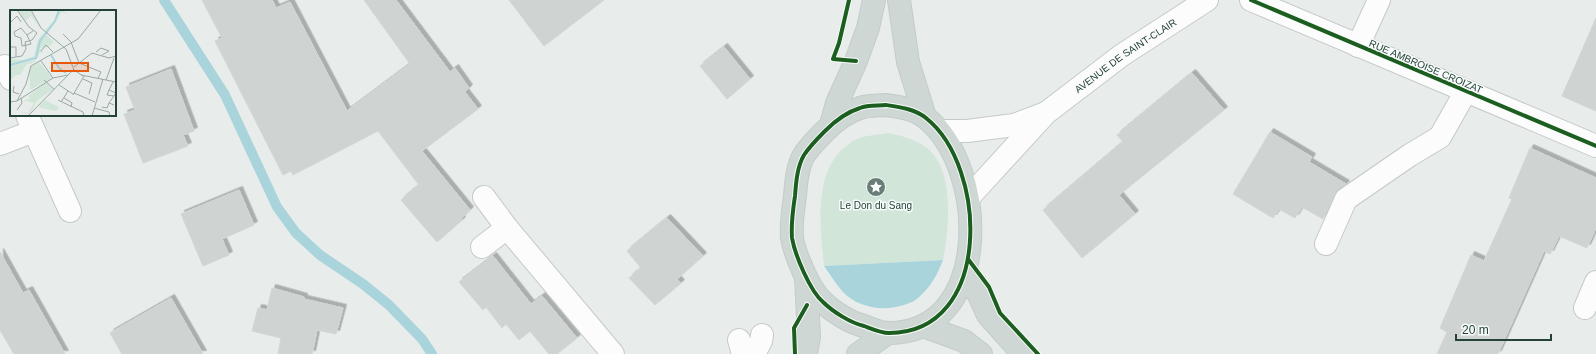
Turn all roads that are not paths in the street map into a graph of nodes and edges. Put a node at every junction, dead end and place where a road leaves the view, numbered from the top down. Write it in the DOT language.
graph roads {
  1 [pos="874,0"];
  2 [pos="899,0"];
  3 [pos="1207,0"];
  4 [pos="1251,0"];
  5 [pos="1379,0"];
  6 [pos="1358,46"];
  7 [pos="1466,91"];
  8 [pos="1046,113"];
  9 [pos="30,123"];
  10 [pos="932,124"];
  11 [pos="832,125"];
  12 [pos="0,144"];
  13 [pos="1596,146"];
  14 [pos="484,197"];
  15 [pos="969,197"];
  16 [pos="70,211"];
  17 [pos="507,228"];
  18 [pos="1326,244"];
  19 [pos="482,247"];
  20 [pos="806,276"];
  21 [pos="964,276"];
  22 [pos="1596,282"];
  23 [pos="1585,308"];
  24 [pos="923,326"];
  25 [pos="888,333"];
  26 [pos="613,354"];
  27 [pos="806,354"];
  28 [pos="858,354"];
  29 [pos="981,354"];
  30 [pos="1023,354"];
  1 -- 11 [label="main road"];
  2 -- 10 [label="main road"];
  3 -- 8 [label="street, AVENUE DE SAINT-CLAIR"];
  4 -- 6 [label="street, RUE AMBROISE CROIZAT"];
  5 -- 6 [label="street"];
  6 -- 7 [label="street, RUE AMBROISE CROIZAT"];
  7 -- 13 [label="street, RUE AMBROISE CROIZAT"];
  7 -- 18 [label="street"];
  8 -- 10 [label="street, AVENUE DE SAINT-CLAIR"];
  8 -- 15 [label="street, AVENUE DE SAINT-CLAIR"];
  9 -- 12 [label="street"];
  9 -- 16 [label="street"];
  10 -- 11 [label="main road"];
  10 -- 15 [label="main road"];
  11 -- 20 [label="main road"];
  14 -- 17 [label="street"];
  15 -- 21 [label="main road"];
  17 -- 19 [label="street"];
  17 -- 26 [label="street"];
  20 -- 25 [label="main road"];
  20 -- 27 [label="main road"];
  21 -- 24 [label="main road"];
  21 -- 30 [label="main road"];
  22 -- 23 [label="street"];
  24 -- 25 [label="main road"];
  24 -- 29 [label="main road"];
  25 -- 28 [label="main road"];
}
